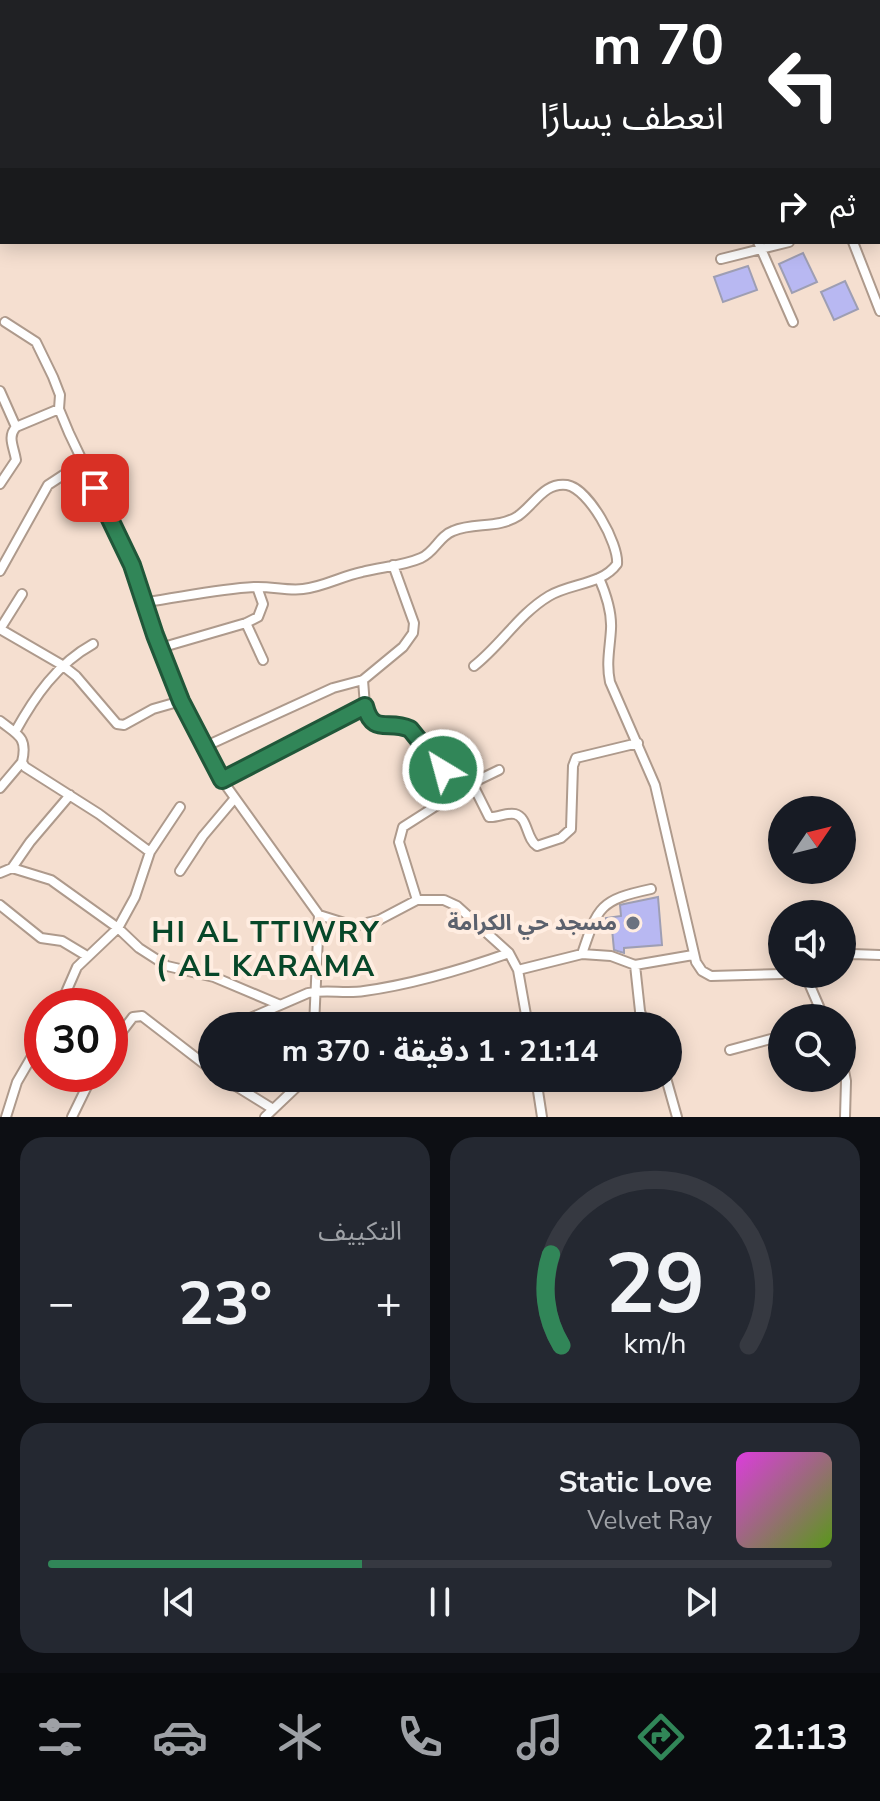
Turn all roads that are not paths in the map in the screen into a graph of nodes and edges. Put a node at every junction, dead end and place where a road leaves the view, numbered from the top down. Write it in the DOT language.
graph roads {
  1 [pos="854,244"];
  2 [pos="760,246"];
  3 [pos="721,259"];
  4 [pos="880,311"];
  5 [pos="5,322"];
  6 [pos="793,322"];
  7 [pos="0,391"];
  8 [pos="59,409"];
  9 [pos="10,431"];
  10 [pos="83,462"];
  11 [pos="0,484"];
  12 [pos="393,565"];
  13 [pos="0,571"];
  14 [pos="599,578"];
  15 [pos="257,587"];
  16 [pos="22,594"];
  17 [pos="146,602"];
  18 [pos="246,623"];
  19 [pos="0,629"];
  20 [pos="93,644"];
  21 [pos="160,648"];
  22 [pos="263,660"];
  23 [pos="62,665"];
  24 [pos="474,666"];
  25 [pos="363,680"];
  26 [pos="181,701"];
  27 [pos="365,706"];
  28 [pos="0,721"];
  29 [pos="15,732"];
  30 [pos="638,743"];
  31 [pos="204,747"];
  32 [pos="22,762"];
  33 [pos="499,770"];
  34 [pos="222,780"];
  35 [pos="472,783"];
  36 [pos="0,788"];
  37 [pos="458,791"];
  38 [pos="70,795"];
  39 [pos="235,798"];
  40 [pos="180,807"];
  41 [pos="150,852"];
  42 [pos="12,868"];
  43 [pos="180,871"];
  44 [pos="0,873"];
  45 [pos="651,889"];
  46 [pos="417,900"];
  47 [pos="0,905"];
  48 [pos="319,915"];
  49 [pos="118,928"];
  50 [pos="509,953"];
  51 [pos="582,954"];
  52 [pos="856,954"];
  53 [pos="693,955"];
  54 [pos="880,955"];
  55 [pos="87,956"];
  56 [pos="635,965"];
  57 [pos="518,970"];
  58 [pos="768,974"];
  59 [pos="68,988"];
  60 [pos="318,991"];
  61 [pos="278,1004"];
  62 [pos="261,1012"];
  63 [pos="316,1012"];
  64 [pos="526,1012"];
  65 [pos="640,1012"];
  66 [pos="128,1024"];
  67 [pos="768,1040"];
  68 [pos="730,1050"];
  69 [pos="198,1059"];
  70 [pos="24,1073"];
  71 [pos="0,1089"];
  72 [pos="84,1092"];
  73 [pos="246,1092"];
  74 [pos="291,1092"];
  75 [pos="538,1092"];
  76 [pos="670,1092"];
  77 [pos="846,1092"];
  78 [pos="11,1097"];
  79 [pos="273,1109"];
  80 [pos="6,1117"];
  81 [pos="72,1117"];
  82 [pos="265,1117"];
  83 [pos="542,1117"];
  84 [pos="677,1117"];
  85 [pos="845,1117"];
  1 -- 4 [label="street"];
  2 -- 3 [label="street"];
  2 -- 6 [label="street"];
  5 -- 8 [label="street"];
  7 -- 9 [label="street"];
  8 -- 9 [label="street"];
  8 -- 10 [label="street"];
  9 -- 11 [label="street"];
  10 -- 13 [label="street"];
  10 -- 17 [label="street"];
  12 -- 14 [label="street"];
  12 -- 15 [label="street"];
  12 -- 25 [label="street"];
  14 -- 24 [label="street"];
  14 -- 30 [label="street"];
  15 -- 17 [label="street"];
  15 -- 18 [label="street"];
  16 -- 19 [label="street"];
  17 -- 21 [label="street"];
  18 -- 21 [label="street"];
  18 -- 22 [label="street"];
  19 -- 23 [label="street"];
  20 -- 23 [label="street"];
  21 -- 26 [label="street"];
  23 -- 26 [label="street"];
  23 -- 29 [label="street"];
  25 -- 27 [label="street"];
  25 -- 31 [label="street"];
  26 -- 31 [label="street"];
  27 -- 34 [label="street"];
  27 -- 37 [label="street"];
  28 -- 29 [label="street"];
  29 -- 32 [label="street"];
  30 -- 35 [label="street"];
  30 -- 53 [label="street"];
  31 -- 34 [label="street"];
  32 -- 36 [label="street"];
  32 -- 38 [label="street"];
  33 -- 35 [label="street"];
  34 -- 39 [label="street"];
  35 -- 37 [label="street"];
  37 -- 46 [label="street"];
  38 -- 41 [label="street"];
  38 -- 42 [label="street"];
  39 -- 43 [label="street"];
  39 -- 48 [label="street"];
  40 -- 41 [label="street"];
  41 -- 49 [label="street"];
  42 -- 44 [label="street"];
  42 -- 49 [label="street"];
  45 -- 51 [label="street"];
  46 -- 48 [label="street"];
  46 -- 50 [label="street"];
  47 -- 55 [label="street"];
  48 -- 60 [label="street"];
  49 -- 55 [label="street"];
  49 -- 61 [label="street"];
  50 -- 57 [label="street"];
  50 -- 60 [label="street"];
  51 -- 56 [label="street"];
  51 -- 57 [label="street"];
  52 -- 54 [label="street"];
  53 -- 56 [label="street"];
  53 -- 58 [label="street"];
  55 -- 59 [label="street"];
  56 -- 65 [label="street"];
  57 -- 64 [label="street"];
  60 -- 61 [label="street"];
  60 -- 63 [label="street"];
  61 -- 62 [label="street"];
  66 -- 69 [label="street"];
  67 -- 68 [label="street"];
  70 -- 78 [label="street"];
  71 -- 78 [label="street"];
  72 -- 81 [label="street"];
  73 -- 79 [label="street"];
  74 -- 79 [label="street"];
  75 -- 83 [label="street"];
  76 -- 84 [label="street"];
  77 -- 85 [label="street"];
  78 -- 80 [label="street"];
  79 -- 82 [label="street"];
}
